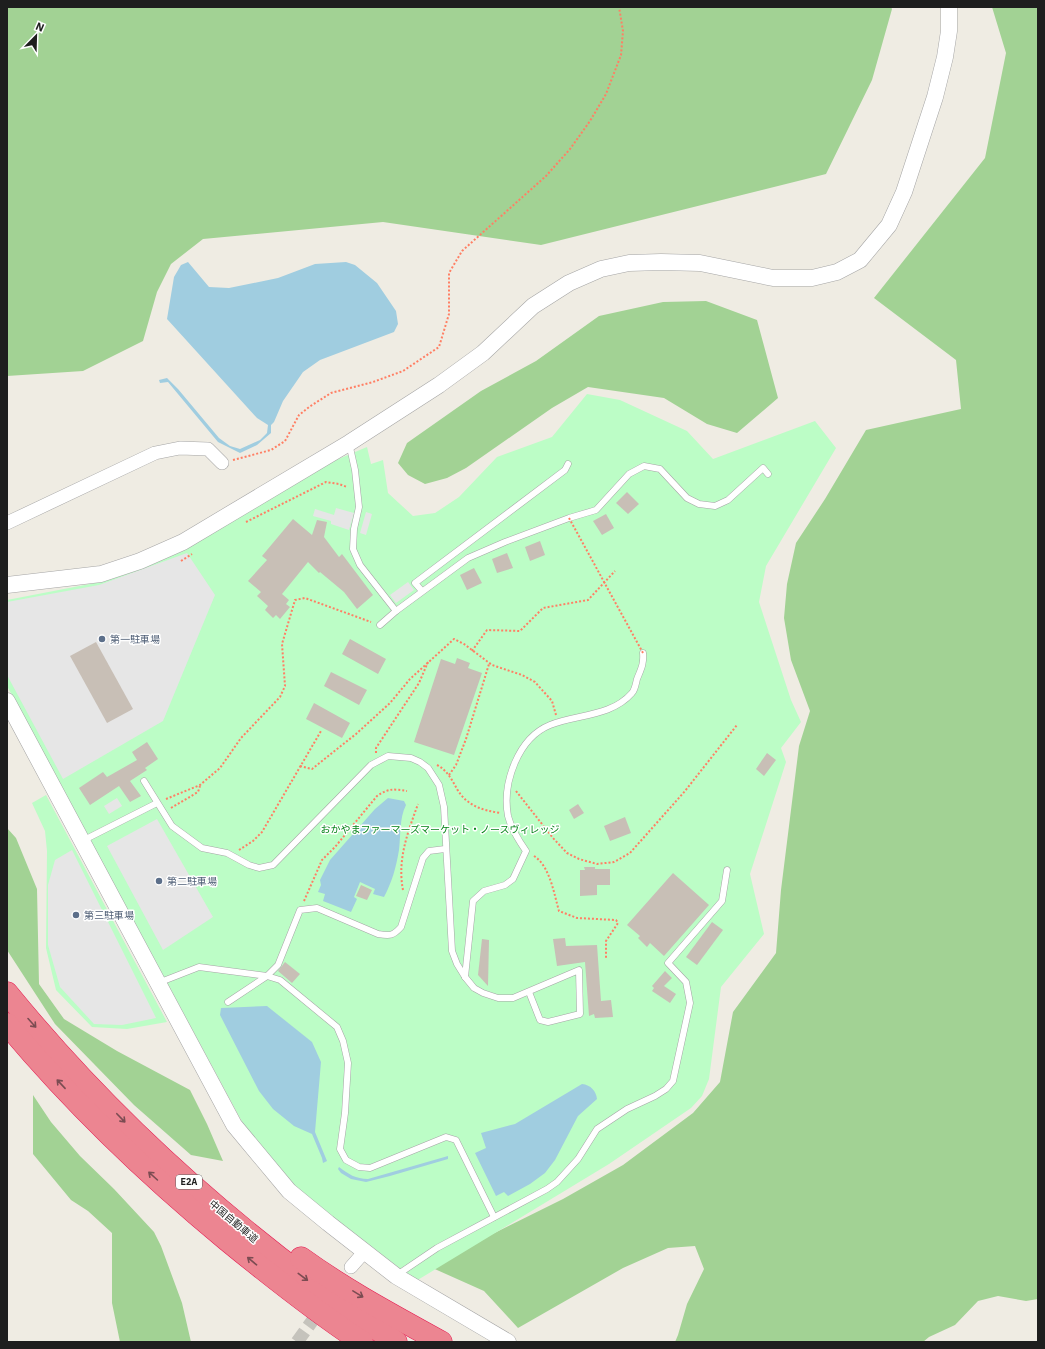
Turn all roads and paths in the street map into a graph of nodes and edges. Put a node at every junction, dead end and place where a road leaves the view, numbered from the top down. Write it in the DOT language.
graph roads {
  1 [pos="619,7"];
  2 [pos="949,7"];
  3 [pos="349,443"];
  4 [pos="222,463"];
  5 [pos="568,464"];
  6 [pos="768,474"];
  7 [pos="356,490"];
  8 [pos="569,518"];
  9 [pos="7,523"];
  10 [pos="243,523"];
  11 [pos="194,553"];
  12 [pos="181,561"];
  13 [pos="615,571"];
  14 [pos="7,585"];
  15 [pos="422,591"];
  16 [pos="396,610"];
  17 [pos="380,625"];
  18 [pos="472,651"];
  19 [pos="643,653"];
  20 [pos="429,661"];
  21 [pos="490,664"];
  22 [pos="8,707"];
  23 [pos="559,722"];
  24 [pos="737,724"];
  25 [pos="321,731"];
  26 [pos="377,762"];
  27 [pos="420,762"];
  28 [pos="300,766"];
  29 [pos="449,775"];
  30 [pos="144,781"];
  31 [pos="509,782"];
  32 [pos="200,785"];
  33 [pos="407,791"];
  34 [pos="157,803"];
  35 [pos="418,804"];
  36 [pos="164,813"];
  37 [pos="508,813"];
  38 [pos="82,841"];
  39 [pos="445,849"];
  40 [pos="526,851"];
  41 [pos="232,855"];
  42 [pos="727,870"];
  43 [pos="409,902"];
  44 [pos="300,910"];
  45 [pos="606,960"];
  46 [pos="267,976"];
  47 [pos="465,977"];
  48 [pos="158,983"];
  49 [pos="529,992"];
  50 [pos="7,994"];
  51 [pos="228,1002"];
  52 [pos="7,1024"];
  53 [pos="144,1142"];
  54 [pos="494,1217"];
  55 [pos="365,1252"];
  56 [pos="350,1267"];
  57 [pos="396,1276"];
  58 [pos="283,1285"];
  59 [pos="337,1342"];
  60 [pos="362,1342"];
  61 [pos="396,1342"];
  62 [pos="441,1342"];
  63 [pos="508,1342"];
  1 -- 4 [label="path"];
  2 -- 3 [label="street"];
  3 -- 7 [label="lane"];
  3 -- 14 [label="street"];
  4 -- 9 [label="street"];
  5 -- 15 [label="lane"];
  6 -- 8 [label="lane"];
  7 -- 10 [label="path"];
  7 -- 16 [label="lane"];
  8 -- 15 [label="lane"];
  8 -- 19 [label="path, bridge"];
  11 -- 12 [label="path"];
  13 -- 18 [label="path"];
  15 -- 16 [label="lane"];
  16 -- 17 [label="lane"];
  17 -- 32 [label="path"];
  18 -- 20 [label="path"];
  18 -- 21 [label="path"];
  19 -- 23 [label="lane"];
  20 -- 26 [label="path"];
  20 -- 28 [label="path"];
  21 -- 23 [label="path"];
  21 -- 29 [label="path"];
  22 -- 38 [label="street"];
  23 -- 31 [label="lane"];
  24 -- 31 [label="path"];
  25 -- 28 [label="path"];
  26 -- 27 [label="lane"];
  26 -- 41 [label="lane"];
  27 -- 29 [label="path"];
  27 -- 39 [label="lane"];
  28 -- 41 [label="path"];
  29 -- 37 [label="path"];
  30 -- 34 [label="lane"];
  31 -- 37 [label="lane"];
  32 -- 34 [label="path"];
  32 -- 36 [label="path"];
  33 -- 44 [label="path"];
  34 -- 36 [label="lane"];
  34 -- 38 [label="lane"];
  35 -- 43 [label="path"];
  36 -- 41 [label="lane"];
  37 -- 40 [label="lane"];
  38 -- 48 [label="street"];
  39 -- 43 [label="lane"];
  39 -- 47 [label="lane"];
  40 -- 45 [label="path"];
  40 -- 47 [label="lane"];
  42 -- 54 [label="lane"];
  43 -- 44 [label="lane"];
  44 -- 46 [label="lane"];
  46 -- 48 [label="lane"];
  46 -- 51 [label="lane"];
  46 -- 54 [label="lane"];
  47 -- 49 [label="lane"];
  48 -- 55 [label="street"];
  49 -- 49 [label="lane"];
  50 -- 53 [label="highway, 中国自動車道 / E2A, one-way"];
  58 -- 52 [label="highway, 中国自動車道 / E2A, one-way"];
  53 -- 61 [label="highway, 中国自動車道 / E2A, one-way"];
  53 -- 62 [label="highway, one-way"];
  54 -- 57 [label="lane"];
  55 -- 56 [label="street"];
  55 -- 57 [label="street"];
  57 -- 63 [label="street"];
  58 -- 59 [label="highway"];
  58 -- 60 [label="highway, 中国自動車道 / E2A"];
}
